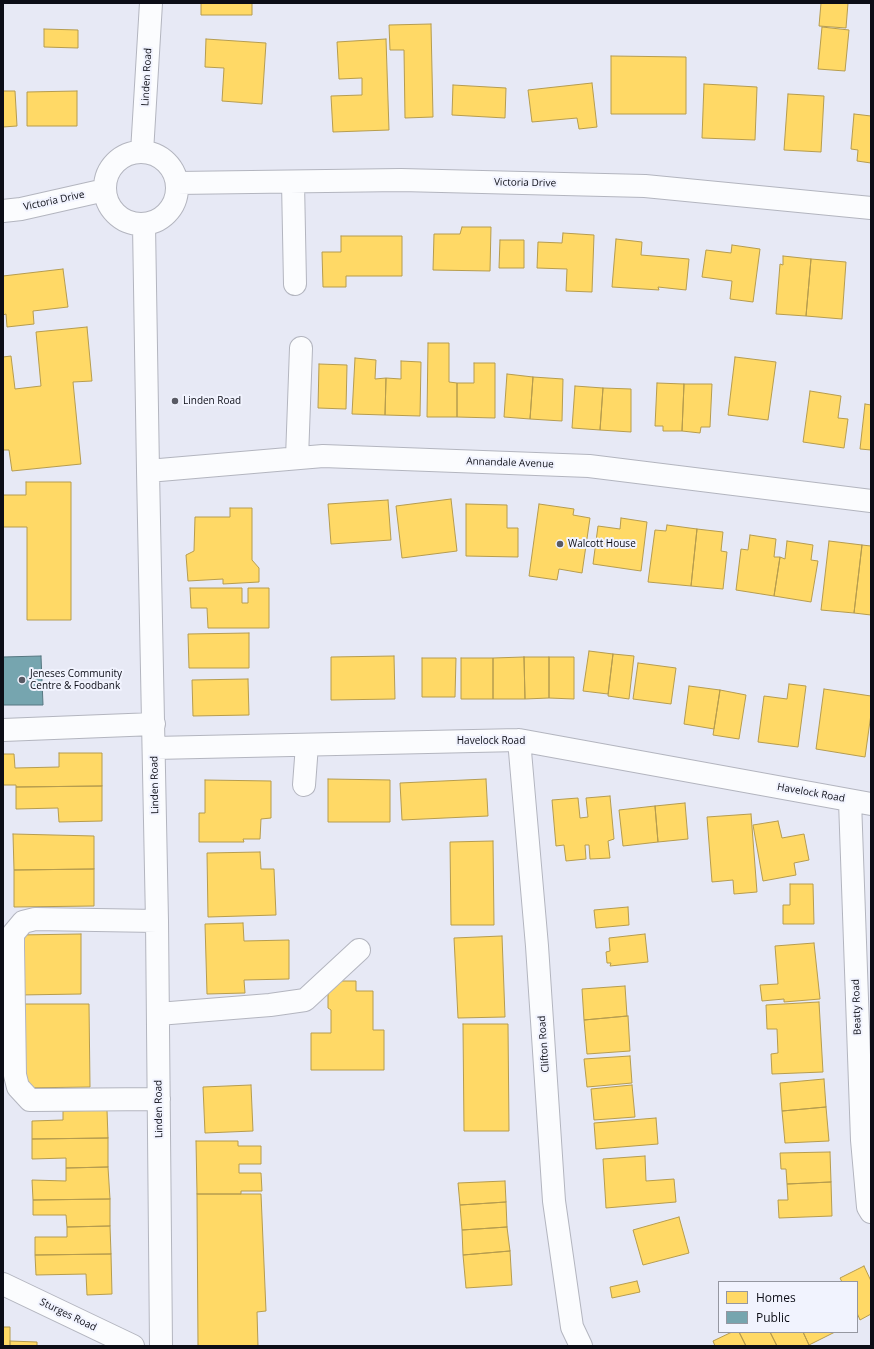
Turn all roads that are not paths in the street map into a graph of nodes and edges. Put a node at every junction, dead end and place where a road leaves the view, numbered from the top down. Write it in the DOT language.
graph roads {
  1 [pos="151,3"];
  2 [pos="142,152"];
  3 [pos="177,182"];
  4 [pos="293,182"];
  5 [pos="105,190"];
  6 [pos="871,208"];
  7 [pos="3,211"];
  8 [pos="144,225"];
  9 [pos="295,284"];
  10 [pos="301,348"];
  11 [pos="297,458"];
  12 [pos="148,471"];
  13 [pos="871,501"];
  14 [pos="154,724"];
  15 [pos="3,730"];
  16 [pos="520,740"];
  17 [pos="307,745"];
  18 [pos="154,748"];
  19 [pos="304,785"];
  20 [pos="861,802"];
  21 [pos="157,921"];
  22 [pos="359,950"];
  23 [pos="158,1014"];
  24 [pos="159,1099"];
  25 [pos="871,1212"];
  26 [pos="3,1284"];
  27 [pos="133,1346"];
  28 [pos="161,1346"];
  29 [pos="582,1346"];
  1 -- 2 [label="street, Linden Road"];
  2 -- 3 [label="street"];
  2 -- 5 [label="street"];
  3 -- 4 [label="street, Victoria Drive"];
  3 -- 8 [label="street"];
  4 -- 6 [label="street, Victoria Drive"];
  4 -- 9 [label="street"];
  5 -- 7 [label="street, Victoria Drive"];
  5 -- 8 [label="street"];
  8 -- 12 [label="street, Linden Road"];
  10 -- 11 [label="street"];
  11 -- 12 [label="street, Annandale Avenue"];
  11 -- 13 [label="street, Annandale Avenue"];
  12 -- 14 [label="street, Linden Road"];
  14 -- 15 [label="street"];
  14 -- 18 [label="street, Linden Road"];
  16 -- 17 [label="street, Havelock Road"];
  16 -- 20 [label="street, Havelock Road"];
  16 -- 29 [label="street, Clifton Road"];
  17 -- 18 [label="street, Havelock Road"];
  17 -- 19 [label="street"];
  18 -- 21 [label="street, Linden Road"];
  20 -- 25 [label="street, Beatty Road"];
  21 -- 23 [label="street, Linden Road"];
  21 -- 24 [label="street"];
  22 -- 23 [label="street"];
  23 -- 24 [label="street, Linden Road"];
  24 -- 28 [label="street, Linden Road"];
  26 -- 27 [label="street, Sturges Road"];
}
